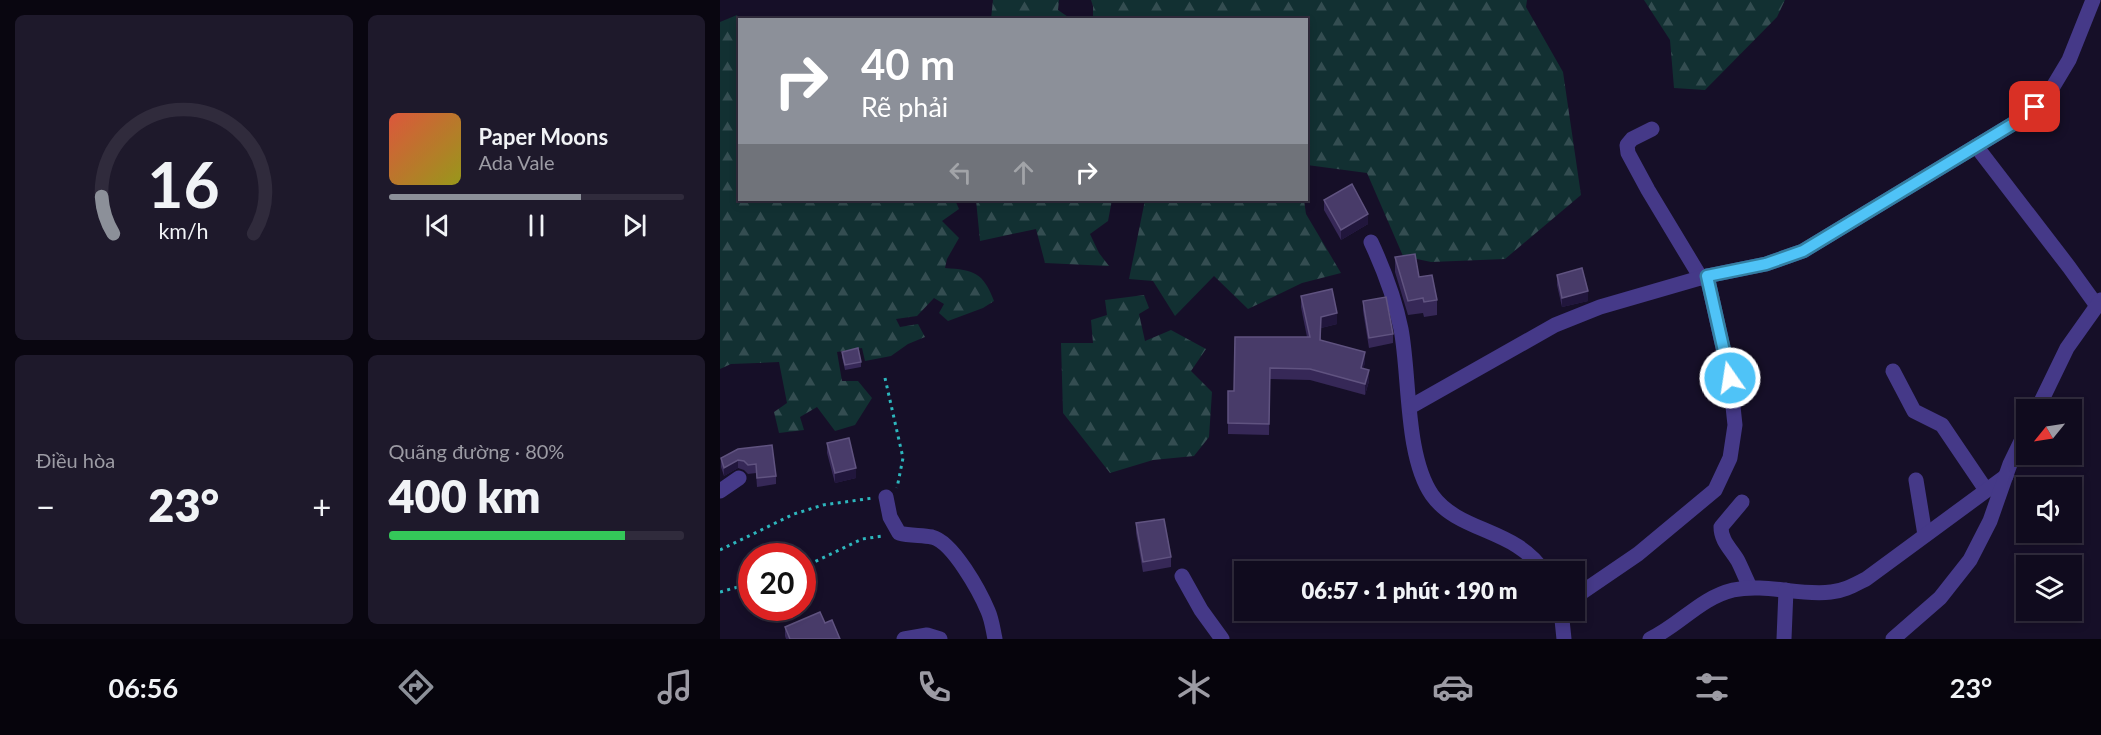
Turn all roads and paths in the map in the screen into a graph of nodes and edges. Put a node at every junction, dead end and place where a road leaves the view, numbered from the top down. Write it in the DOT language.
graph roads {
  1 [pos="2093,0"];
  2 [pos="1652,129"];
  3 [pos="1976,146"];
  4 [pos="1371,242"];
  5 [pos="1706,279"];
  6 [pos="2099,303"];
  7 [pos="1893,371"];
  8 [pos="885,378"];
  9 [pos="2042,399"];
  10 [pos="1410,411"];
  11 [pos="2016,454"];
  12 [pos="2006,476"];
  13 [pos="739,478"];
  14 [pos="1916,480"];
  15 [pos="1986,490"];
  16 [pos="720,491"];
  17 [pos="886,497"];
  18 [pos="1742,502"];
  19 [pos="899,533"];
  20 [pos="1925,535"];
  21 [pos="720,550"];
  22 [pos="816,561"];
  23 [pos="1537,561"];
  24 [pos="1182,576"];
  25 [pos="738,587"];
  26 [pos="1750,587"];
  27 [pos="1585,590"];
  28 [pos="1786,590"];
  29 [pos="720,592"];
  30 [pos="1562,621"];
  31 [pos="904,639"];
  32 [pos="940,639"];
  33 [pos="995,639"];
  34 [pos="1222,639"];
  35 [pos="1564,639"];
  36 [pos="1650,639"];
  37 [pos="1784,639"];
  38 [pos="1893,639"];
  1 -- 3 [label="street"];
  2 -- 5 [label="street"];
  3 -- 5 [label="street"];
  3 -- 6 [label="street"];
  4 -- 10 [label="street"];
  5 -- 10 [label="street"];
  5 -- 27 [label="street"];
  6 -- 9 [label="street"];
  7 -- 15 [label="street"];
  8 -- 17 [label="path"];
  10 -- 23 [label="street"];
  11 -- 12 [label="street"];
  12 -- 15 [label="street"];
  12 -- 38 [label="street"];
  13 -- 16 [label="street"];
  14 -- 20 [label="street"];
  15 -- 20 [label="street"];
  17 -- 19 [label="street"];
  17 -- 21 [label="path"];
  18 -- 26 [label="street"];
  19 -- 22 [label="path"];
  19 -- 33 [label="street"];
  20 -- 28 [label="street"];
  24 -- 34 [label="street"];
  25 -- 29 [label="path"];
  26 -- 28 [label="street"];
  26 -- 36 [label="street"];
  28 -- 37 [label="street"];
  30 -- 35 [label="street"];
  31 -- 32 [label="street"];
}
